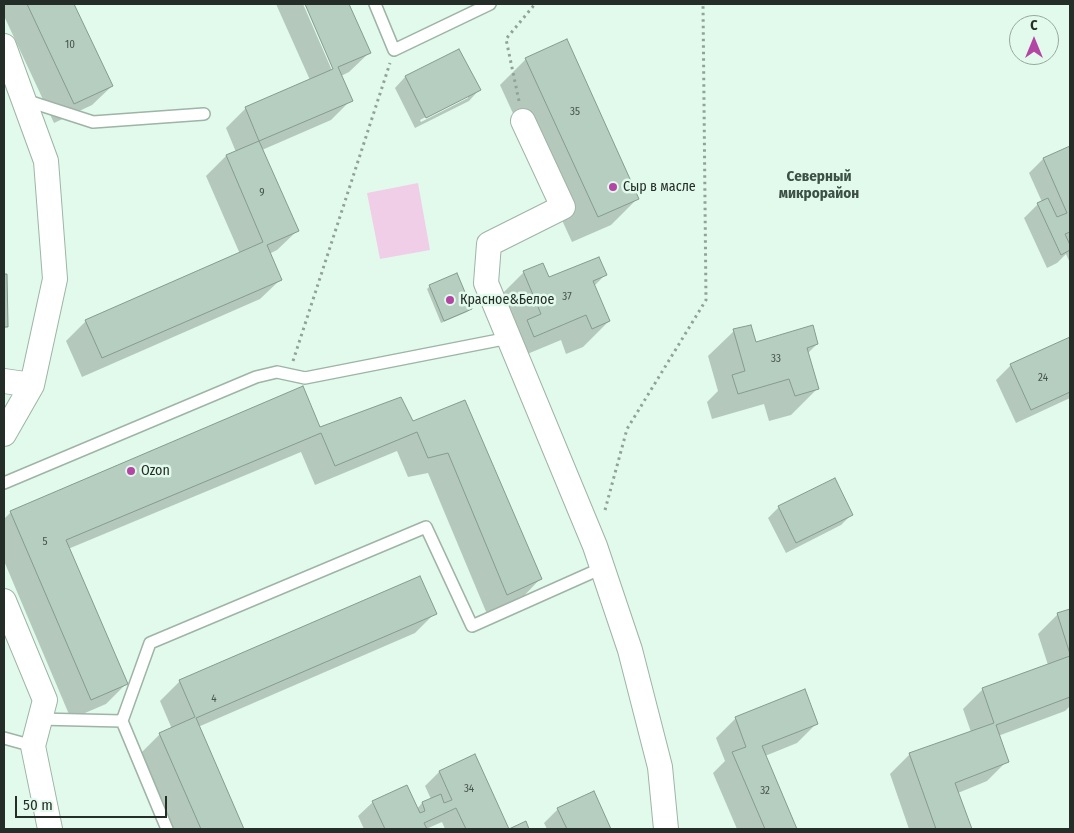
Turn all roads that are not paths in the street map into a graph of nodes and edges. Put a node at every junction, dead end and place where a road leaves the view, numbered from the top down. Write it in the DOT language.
graph roads {
  1 [pos="375,4"];
  2 [pos="490,4"];
  3 [pos="4,46"];
  4 [pos="23,99"];
  5 [pos="204,114"];
  6 [pos="523,121"];
  7 [pos="509,338"];
  8 [pos="4,381"];
  9 [pos="32,385"];
  10 [pos="4,434"];
  11 [pos="4,483"];
  12 [pos="598,557"];
  13 [pos="4,601"];
  14 [pos="39,719"];
  15 [pos="122,721"];
  16 [pos="4,738"];
  17 [pos="33,746"];
  18 [pos="50,829"];
  19 [pos="167,829"];
  20 [pos="666,829"];
  1 -- 2 [label="lane"];
  3 -- 4 [label="street"];
  4 -- 5 [label="lane"];
  4 -- 9 [label="street"];
  6 -- 7 [label="street"];
  7 -- 11 [label="lane"];
  7 -- 12 [label="street"];
  8 -- 9 [label="street"];
  9 -- 10 [label="street"];
  12 -- 15 [label="lane"];
  12 -- 20 [label="street"];
  13 -- 14 [label="street"];
  14 -- 15 [label="lane"];
  14 -- 17 [label="street"];
  15 -- 19 [label="lane"];
  16 -- 17 [label="lane"];
  17 -- 18 [label="street"];
}
